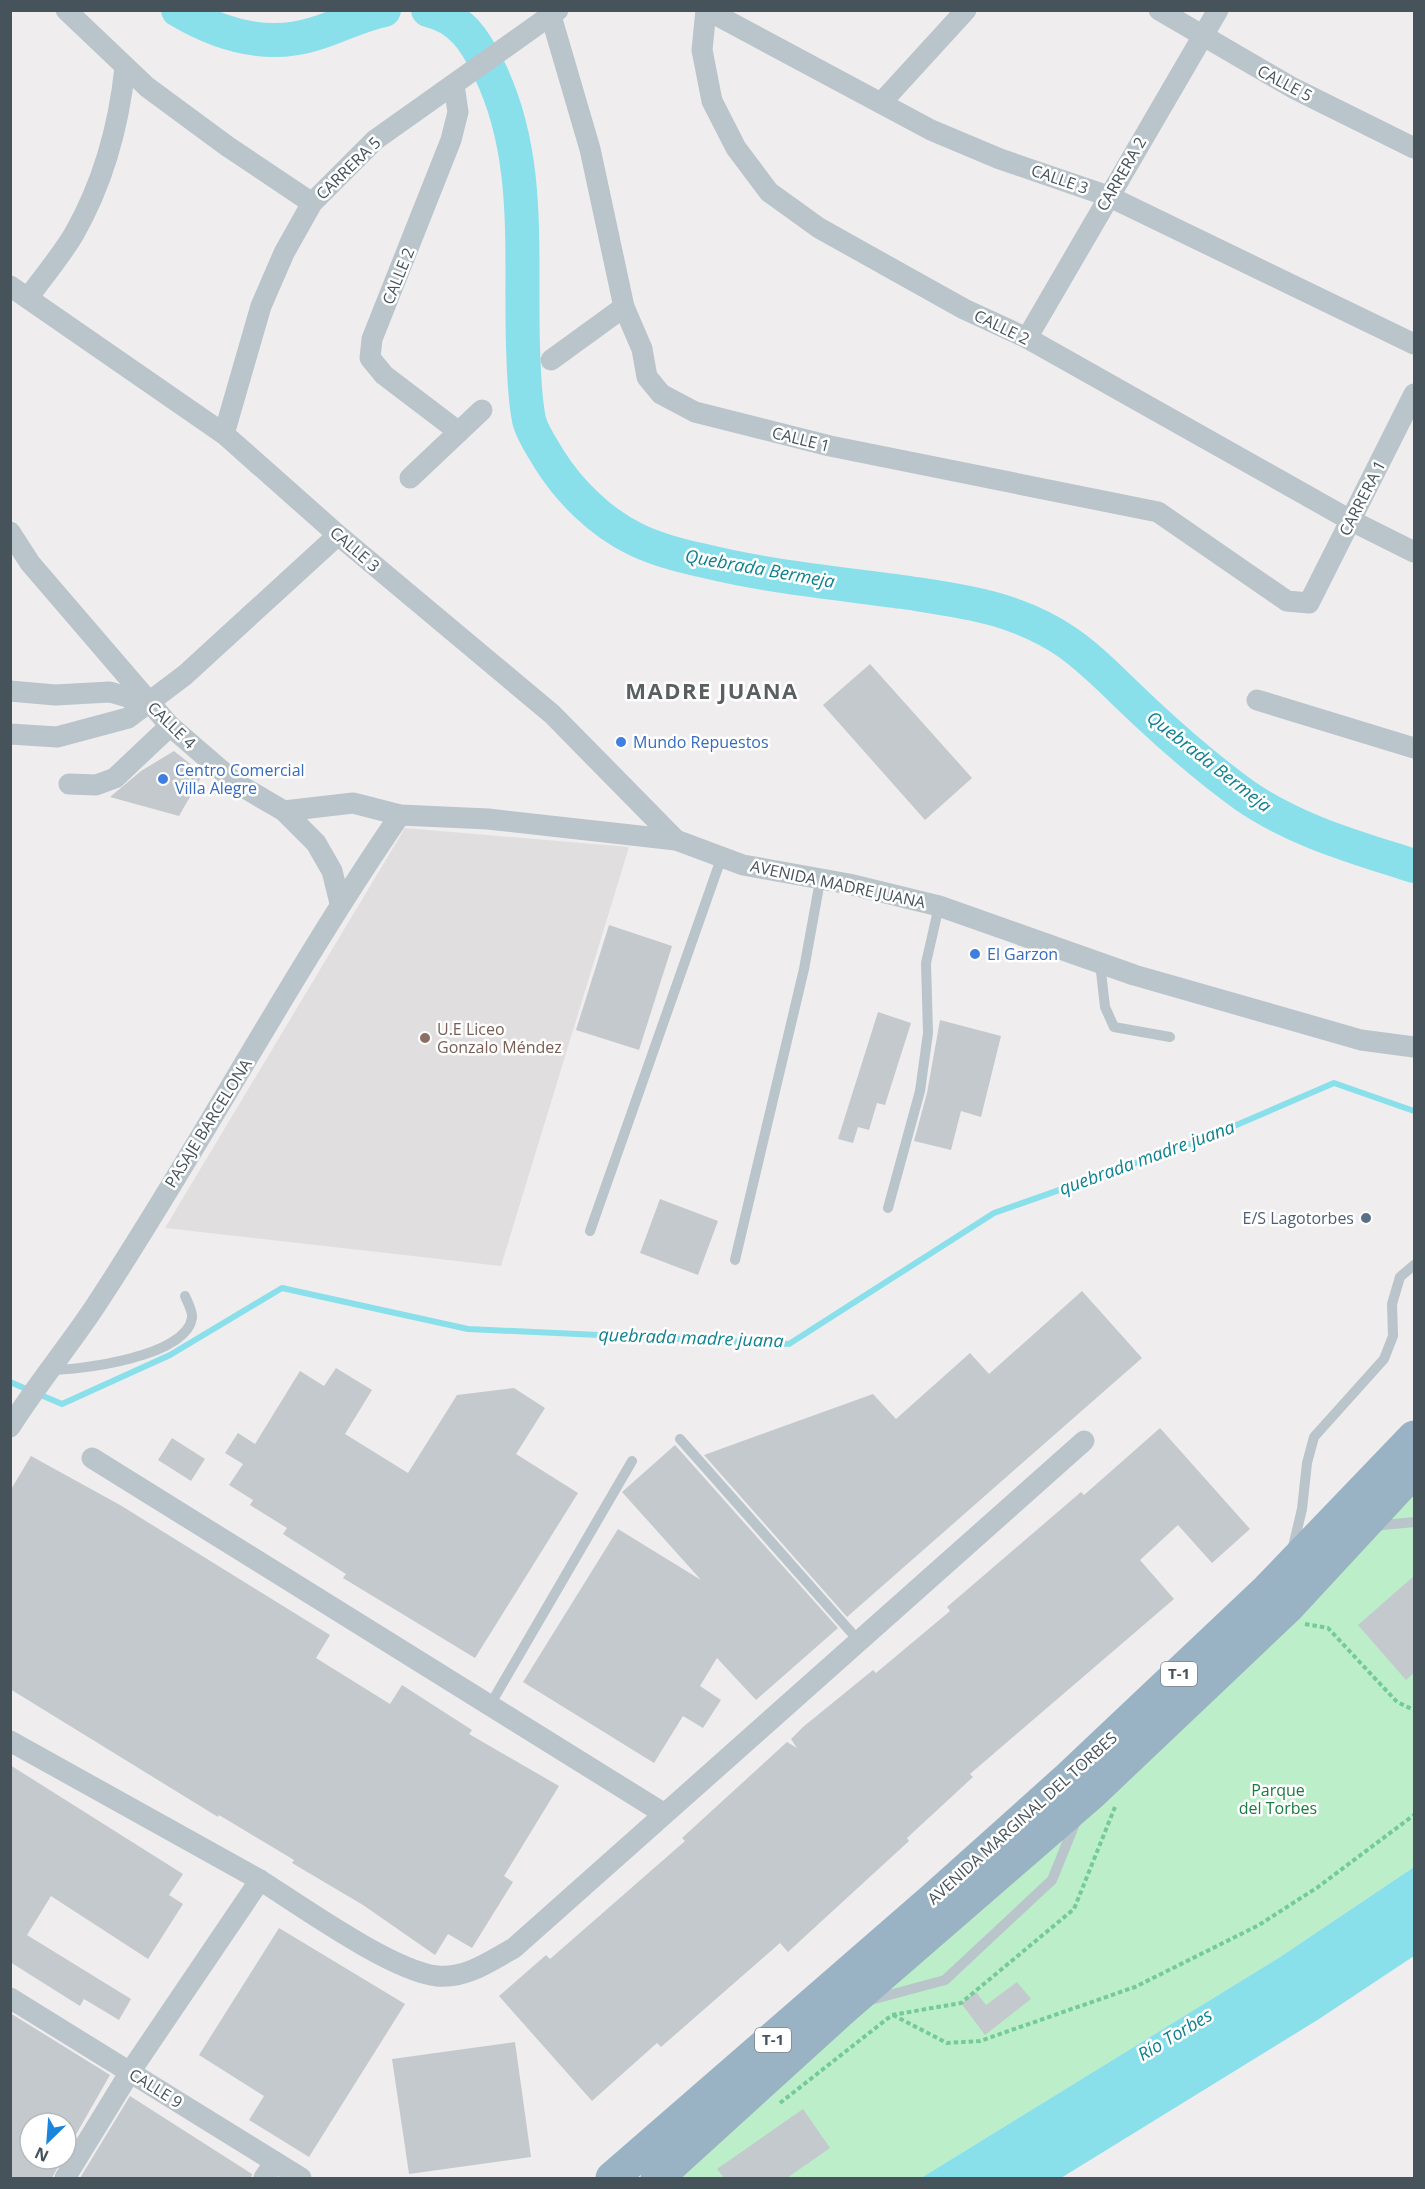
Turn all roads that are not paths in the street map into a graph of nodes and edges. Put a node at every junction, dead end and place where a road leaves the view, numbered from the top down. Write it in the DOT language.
graph roads {
  1 [pos="66,10"];
  2 [pos="706,10"];
  3 [pos="966,10"];
  4 [pos="1159,10"];
  5 [pos="1218,10"];
  6 [pos="554,13"];
  7 [pos="1202,37"];
  8 [pos="124,67"];
  9 [pos="461,79"];
  10 [pos="881,103"];
  11 [pos="1414,148"];
  12 [pos="1108,196"];
  13 [pos="312,202"];
  14 [pos="19,292"];
  15 [pos="624,307"];
  16 [pos="1027,338"];
  17 [pos="1414,344"];
  18 [pos="551,360"];
  19 [pos="1414,394"];
  20 [pos="482,410"];
  21 [pos="459,432"];
  22 [pos="224,434"];
  23 [pos="410,478"];
  24 [pos="1350,520"];
  25 [pos="10,532"];
  26 [pos="338,535"];
  27 [pos="1414,552"];
  28 [pos="1309,603"];
  29 [pos="10,691"];
  30 [pos="1257,699"];
  31 [pos="148,703"];
  32 [pos="170,726"];
  33 [pos="10,734"];
  34 [pos="1414,748"];
  35 [pos="69,784"];
  36 [pos="284,811"];
  37 [pos="400,815"];
  38 [pos="676,840"];
  39 [pos="722,859"];
  40 [pos="820,881"];
  41 [pos="340,903"];
  42 [pos="939,906"];
  43 [pos="1100,963"];
  44 [pos="1170,1036"];
  45 [pos="1414,1047"];
  46 [pos="888,1208"];
  47 [pos="590,1231"];
  48 [pos="735,1260"];
  49 [pos="1414,1265"];
  50 [pos="185,1296"];
  51 [pos="48,1370"];
  52 [pos="10,1427"];
  53 [pos="1414,1437"];
  54 [pos="680,1438"];
  55 [pos="1084,1441"];
  56 [pos="92,1458"];
  57 [pos="632,1461"];
  58 [pos="1414,1471"];
  59 [pos="1414,1522"];
  60 [pos="1364,1527"];
  61 [pos="1287,1570"];
  62 [pos="858,1640"];
  63 [pos="490,1705"];
  64 [pos="10,1741"];
  65 [pos="1092,1793"];
  66 [pos="663,1813"];
  67 [pos="260,1880"];
  68 [pos="10,1998"];
  69 [pos="844,2008"];
  70 [pos="130,2073"];
  71 [pos="269,2170"];
  72 [pos="65,2178"];
  73 [pos="301,2178"];
  74 [pos="612,2178"];
  75 [pos="657,2178"];
  1 -- 8 [label="street"];
  2 -- 10 [label="street, CALLE 3"];
  2 -- 16 [label="street, CALLE 2"];
  3 -- 10 [label="street"];
  4 -- 7 [label="street, CALLE 5"];
  5 -- 7 [label="street, CARRERA 2"];
  6 -- 9 [label="street, CARRERA 5"];
  6 -- 15 [label="street, CALLE 1"];
  7 -- 11 [label="street, CALLE 5"];
  7 -- 12 [label="street, CARRERA 2"];
  8 -- 13 [label="street"];
  8 -- 14 [label="street"];
  9 -- 13 [label="street, CARRERA 5"];
  9 -- 21 [label="street, CALLE 2"];
  10 -- 12 [label="street, CALLE 3"];
  12 -- 16 [label="street, CARRERA 2"];
  12 -- 17 [label="street, CALLE 3"];
  13 -- 22 [label="street, CARRERA 5"];
  14 -- 22 [label="street, CALLE 3"];
  15 -- 18 [label="street"];
  15 -- 28 [label="street, CALLE 1"];
  16 -- 24 [label="street, CALLE 2"];
  19 -- 24 [label="street, CARRERA 1"];
  20 -- 21 [label="street"];
  21 -- 23 [label="street"];
  22 -- 26 [label="street, CALLE 3"];
  24 -- 27 [label="street, CALLE 2"];
  24 -- 28 [label="street, CARRERA 1"];
  25 -- 31 [label="street, CALLE 4"];
  26 -- 31 [label="street"];
  26 -- 38 [label="street, CALLE 3"];
  29 -- 31 [label="street"];
  30 -- 34 [label="street"];
  31 -- 32 [label="street, CALLE 4"];
  31 -- 33 [label="street"];
  32 -- 35 [label="street"];
  32 -- 36 [label="street, CALLE 4"];
  36 -- 37 [label="street, AVENIDA MADRE JUANA"];
  36 -- 41 [label="street, CALLE 4"];
  37 -- 38 [label="street, AVENIDA MADRE JUANA"];
  37 -- 41 [label="street, PASAJE BARCELONA"];
  38 -- 39 [label="street, AVENIDA MADRE JUANA"];
  39 -- 40 [label="street, AVENIDA MADRE JUANA"];
  39 -- 47 [label="lane"];
  40 -- 42 [label="street, AVENIDA MADRE JUANA"];
  40 -- 48 [label="lane"];
  41 -- 51 [label="street, PASAJE BARCELONA"];
  42 -- 43 [label="street, AVENIDA MADRE JUANA"];
  42 -- 46 [label="lane"];
  43 -- 44 [label="lane"];
  43 -- 45 [label="street, AVENIDA MADRE JUANA"];
  49 -- 61 [label="lane"];
  50 -- 51 [label="lane"];
  51 -- 52 [label="street, PASAJE BARCELONA"];
  53 -- 61 [label="highway, AVENIDA MARGINAL DEL TORBES / T-1"];
  54 -- 62 [label="lane"];
  55 -- 62 [label="street"];
  56 -- 63 [label="street"];
  57 -- 63 [label="lane"];
  58 -- 60 [label="highway, AVENIDA MARGINAL DEL TORBES / T-1"];
  59 -- 60 [label="lane"];
  60 -- 65 [label="highway, AVENIDA MARGINAL DEL TORBES / T-1"];
  61 -- 74 [label="highway, AVENIDA MARGINAL DEL TORBES / T-1"];
  62 -- 66 [label="street"];
  63 -- 66 [label="street"];
  64 -- 67 [label="street"];
  65 -- 69 [label="highway, AVENIDA MARGINAL DEL TORBES / T-1"];
  65 -- 69 [label="lane"];
  66 -- 67 [label="street"];
  67 -- 70 [label="street"];
  68 -- 70 [label="street, CALLE 9"];
  69 -- 75 [label="highway, AVENIDA MARGINAL DEL TORBES / T-1"];
  70 -- 71 [label="street, CALLE 9"];
  70 -- 72 [label="street"];
  71 -- 73 [label="street, CALLE 9"];
}
